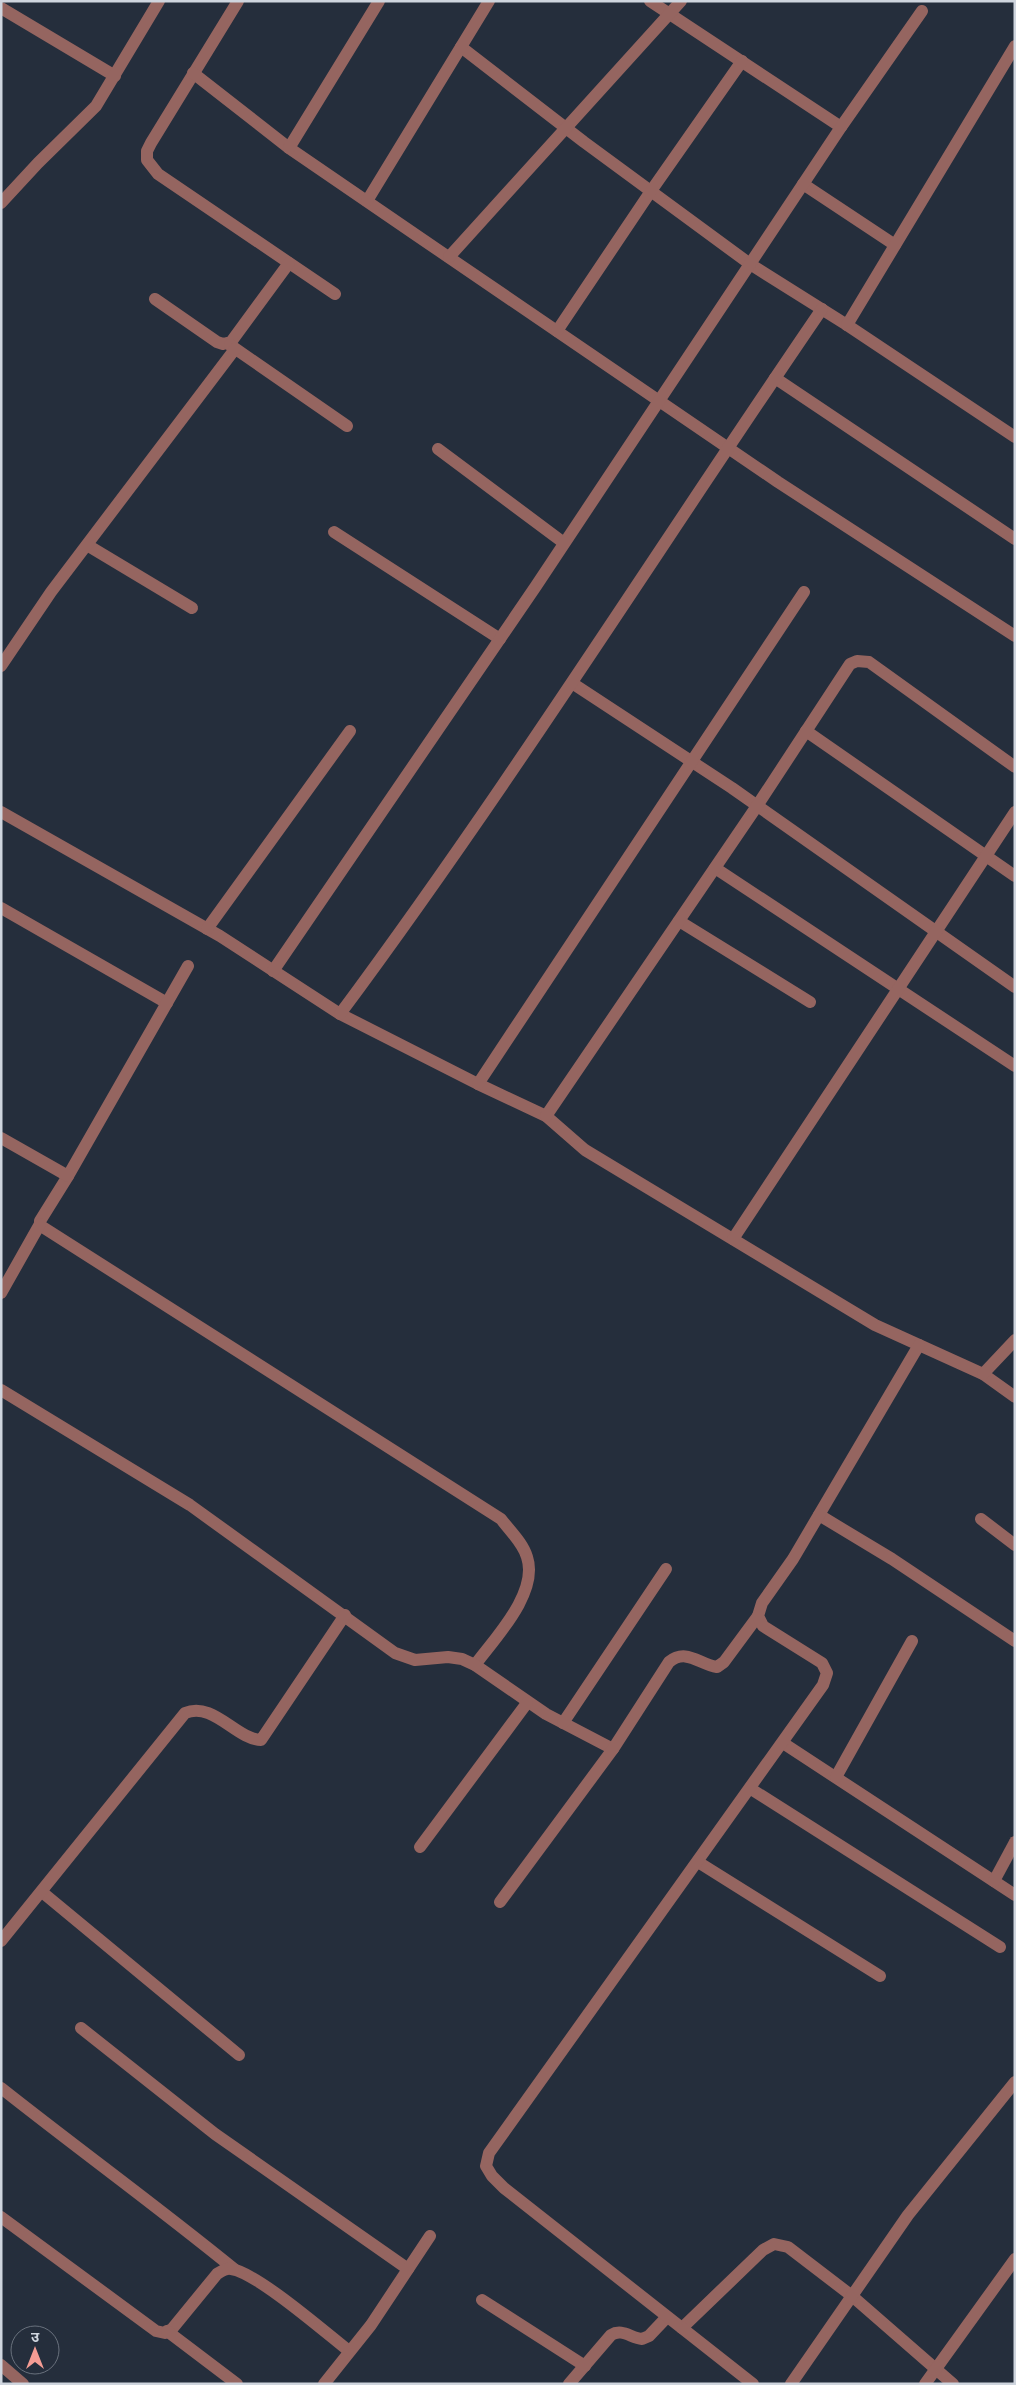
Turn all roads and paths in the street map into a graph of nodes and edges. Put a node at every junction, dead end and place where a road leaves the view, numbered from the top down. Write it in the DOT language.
graph roads {
  1 [pos="159,1"];
  2 [pos="238,1"];
  3 [pos="379,1"];
  4 [pos="489,1"];
  5 [pos="650,1"];
  6 [pos="681,1"];
  7 [pos="1,8"];
  8 [pos="922,11"];
  9 [pos="670,15"];
  10 [pos="1015,46"];
  11 [pos="461,47"];
  12 [pos="742,61"];
  13 [pos="193,73"];
  14 [pos="115,76"];
  15 [pos="565,127"];
  16 [pos="841,127"];
  17 [pos="289,148"];
  18 [pos="802,184"];
  19 [pos="650,191"];
  20 [pos="367,201"];
  21 [pos="1,203"];
  22 [pos="895,245"];
  23 [pos="449,257"];
  24 [pos="289,263"];
  25 [pos="750,264"];
  26 [pos="335,294"];
  27 [pos="156,299"];
  28 [pos="822,309"];
  29 [pos="847,325"];
  30 [pos="557,331"];
  31 [pos="231,346"];
  32 [pos="775,378"];
  33 [pos="659,401"];
  34 [pos="347,426"];
  35 [pos="1015,437"];
  36 [pos="727,447"];
  37 [pos="438,449"];
  38 [pos="334,532"];
  39 [pos="1015,539"];
  40 [pos="564,543"];
  41 [pos="87,545"];
  42 [pos="804,592"];
  43 [pos="192,608"];
  44 [pos="1015,636"];
  45 [pos="500,639"];
  46 [pos="1,666"];
  47 [pos="572,683"];
  48 [pos="350,731"];
  49 [pos="806,731"];
  50 [pos="692,762"];
  51 [pos="1015,767"];
  52 [pos="757,806"];
  53 [pos="1,812"];
  54 [pos="1015,812"];
  55 [pos="985,858"];
  56 [pos="715,868"];
  57 [pos="1015,876"];
  58 [pos="1,908"];
  59 [pos="679,921"];
  60 [pos="207,929"];
  61 [pos="936,932"];
  62 [pos="188,966"];
  63 [pos="273,970"];
  64 [pos="1015,987"];
  65 [pos="899,989"];
  66 [pos="810,1002"];
  67 [pos="167,1003"];
  68 [pos="340,1014"];
  69 [pos="1015,1066"];
  70 [pos="478,1084"];
  71 [pos="546,1116"];
  72 [pos="1,1138"];
  73 [pos="68,1176"];
  74 [pos="40,1224"];
  75 [pos="733,1239"];
  76 [pos="1,1293"];
  77 [pos="1015,1340"];
  78 [pos="918,1345"];
  79 [pos="983,1374"];
  80 [pos="1,1390"];
  81 [pos="1015,1397"];
  82 [pos="819,1515"];
  83 [pos="981,1519"];
  84 [pos="1015,1545"];
  85 [pos="666,1569"];
  86 [pos="345,1616"];
  87 [pos="758,1616"];
  88 [pos="912,1641"];
  89 [pos="1015,1641"];
  90 [pos="475,1665"];
  91 [pos="527,1703"];
  92 [pos="563,1723"];
  93 [pos="783,1743"];
  94 [pos="613,1749"];
  95 [pos="836,1777"];
  96 [pos="751,1789"];
  97 [pos="1015,1842"];
  98 [pos="420,1847"];
  99 [pos="698,1862"];
  100 [pos="994,1881"];
  101 [pos="42,1892"];
  102 [pos="1015,1895"];
  103 [pos="500,1902"];
  104 [pos="1,1941"];
  105 [pos="1000,1947"];
  106 [pos="880,1976"];
  107 [pos="81,2028"];
  108 [pos="240,2055"];
  109 [pos="1015,2082"];
  110 [pos="1,2088"];
  111 [pos="1,2217"];
  112 [pos="430,2236"];
  113 [pos="1015,2259"];
  114 [pos="234,2269"];
  115 [pos="408,2269"];
  116 [pos="852,2296"];
  117 [pos="482,2300"];
  118 [pos="667,2317"];
  119 [pos="682,2328"];
  120 [pos="167,2332"];
  121 [pos="350,2351"];
  122 [pos="1,2365"];
  123 [pos="585,2366"];
  124 [pos="936,2369"];
  125 [pos="22,2384"];
  126 [pos="237,2384"];
  127 [pos="324,2384"];
  128 [pos="569,2384"];
  129 [pos="752,2384"];
  130 [pos="791,2384"];
  131 [pos="925,2384"];
  132 [pos="953,2384"];
  1 -- 14 [label="street"];
  2 -- 13 [label="street"];
  3 -- 17 [label="street"];
  4 -- 11 [label="street"];
  5 -- 9 [label="street"];
  6 -- 9 [label="street"];
  7 -- 14 [label="street"];
  8 -- 16 [label="street"];
  9 -- 12 [label="street"];
  9 -- 15 [label="street"];
  10 -- 22 [label="street"];
  11 -- 15 [label="street"];
  11 -- 20 [label="street"];
  12 -- 16 [label="street"];
  12 -- 19 [label="street"];
  13 -- 17 [label="street"];
  13 -- 24 [label="street"];
  14 -- 21 [label="street"];
  15 -- 19 [label="street"];
  15 -- 23 [label="street"];
  16 -- 18 [label="street"];
  17 -- 20 [label="street"];
  18 -- 22 [label="street"];
  18 -- 25 [label="street"];
  19 -- 25 [label="street"];
  19 -- 30 [label="street"];
  20 -- 23 [label="street"];
  22 -- 29 [label="street"];
  23 -- 30 [label="street"];
  24 -- 26 [label="street"];
  24 -- 31 [label="street"];
  25 -- 28 [label="street"];
  25 -- 33 [label="street"];
  27 -- 31 [label="street"];
  28 -- 29 [label="street"];
  28 -- 32 [label="street"];
  29 -- 35 [label="street"];
  30 -- 33 [label="street"];
  31 -- 34 [label="street"];
  31 -- 41 [label="street"];
  32 -- 36 [label="street"];
  32 -- 39 [label="street"];
  33 -- 36 [label="street"];
  33 -- 40 [label="street"];
  36 -- 44 [label="street"];
  36 -- 47 [label="street"];
  37 -- 40 [label="street"];
  38 -- 45 [label="street"];
  40 -- 45 [label="street"];
  41 -- 43 [label="street"];
  41 -- 46 [label="street"];
  42 -- 50 [label="street"];
  45 -- 63 [label="street"];
  47 -- 50 [label="street"];
  47 -- 68 [label="street"];
  48 -- 60 [label="street"];
  49 -- 51 [label="street"];
  49 -- 52 [label="street"];
  49 -- 55 [label="street"];
  50 -- 52 [label="street"];
  50 -- 70 [label="street"];
  52 -- 56 [label="street"];
  52 -- 61 [label="street"];
  53 -- 60 [label="street"];
  54 -- 55 [label="street"];
  55 -- 57 [label="street"];
  55 -- 61 [label="street"];
  56 -- 59 [label="street"];
  56 -- 65 [label="street"];
  58 -- 67 [label="street"];
  59 -- 66 [label="street"];
  59 -- 71 [label="street"];
  60 -- 63 [label="street"];
  61 -- 64 [label="street"];
  61 -- 65 [label="street"];
  62 -- 67 [label="street"];
  63 -- 68 [label="street"];
  65 -- 69 [label="street"];
  65 -- 75 [label="street"];
  67 -- 73 [label="street"];
  68 -- 70 [label="street"];
  70 -- 71 [label="street"];
  71 -- 75 [label="street"];
  72 -- 73 [label="street"];
  73 -- 74 [label="street"];
  74 -- 76 [label="street"];
  74 -- 90 [label="street"];
  75 -- 78 [label="street"];
  77 -- 79 [label="street"];
  78 -- 79 [label="street"];
  78 -- 82 [label="street"];
  79 -- 81 [label="street"];
  80 -- 86 [label="street"];
  82 -- 87 [label="street"];
  82 -- 89 [label="street"];
  83 -- 84 [label="street"];
  85 -- 92 [label="street"];
  86 -- 90 [label="street"];
  86 -- 101 [label="street"];
  87 -- 93 [label="street"];
  87 -- 94 [label="street"];
  88 -- 95 [label="street"];
  90 -- 91 [label="street"];
  91 -- 92 [label="street"];
  91 -- 98 [label="street"];
  92 -- 94 [label="street"];
  93 -- 95 [label="street"];
  93 -- 96 [label="street"];
  94 -- 103 [label="street"];
  95 -- 100 [label="street"];
  96 -- 99 [label="street"];
  96 -- 105 [label="street"];
  97 -- 100 [label="street"];
  99 -- 106 [label="street"];
  99 -- 118 [label="street"];
  100 -- 102 [label="street"];
  101 -- 104 [label="street"];
  101 -- 108 [label="street"];
  107 -- 115 [label="street"];
  109 -- 116 [label="street"];
  110 -- 114 [label="street"];
  111 -- 120 [label="street"];
  112 -- 115 [label="street"];
  113 -- 124 [label="street"];
  114 -- 120 [label="street"];
  114 -- 121 [label="street"];
  115 -- 121 [label="street"];
  116 -- 119 [label="street"];
  116 -- 124 [label="street"];
  116 -- 130 [label="street"];
  117 -- 123 [label="street"];
  118 -- 119 [label="street"];
  118 -- 123 [label="street"];
  119 -- 129 [label="street"];
  120 -- 126 [label="street"];
  121 -- 127 [label="street"];
  122 -- 125 [label="street"];
  123 -- 128 [label="street"];
  124 -- 131 [label="street"];
  124 -- 132 [label="street"];
}
